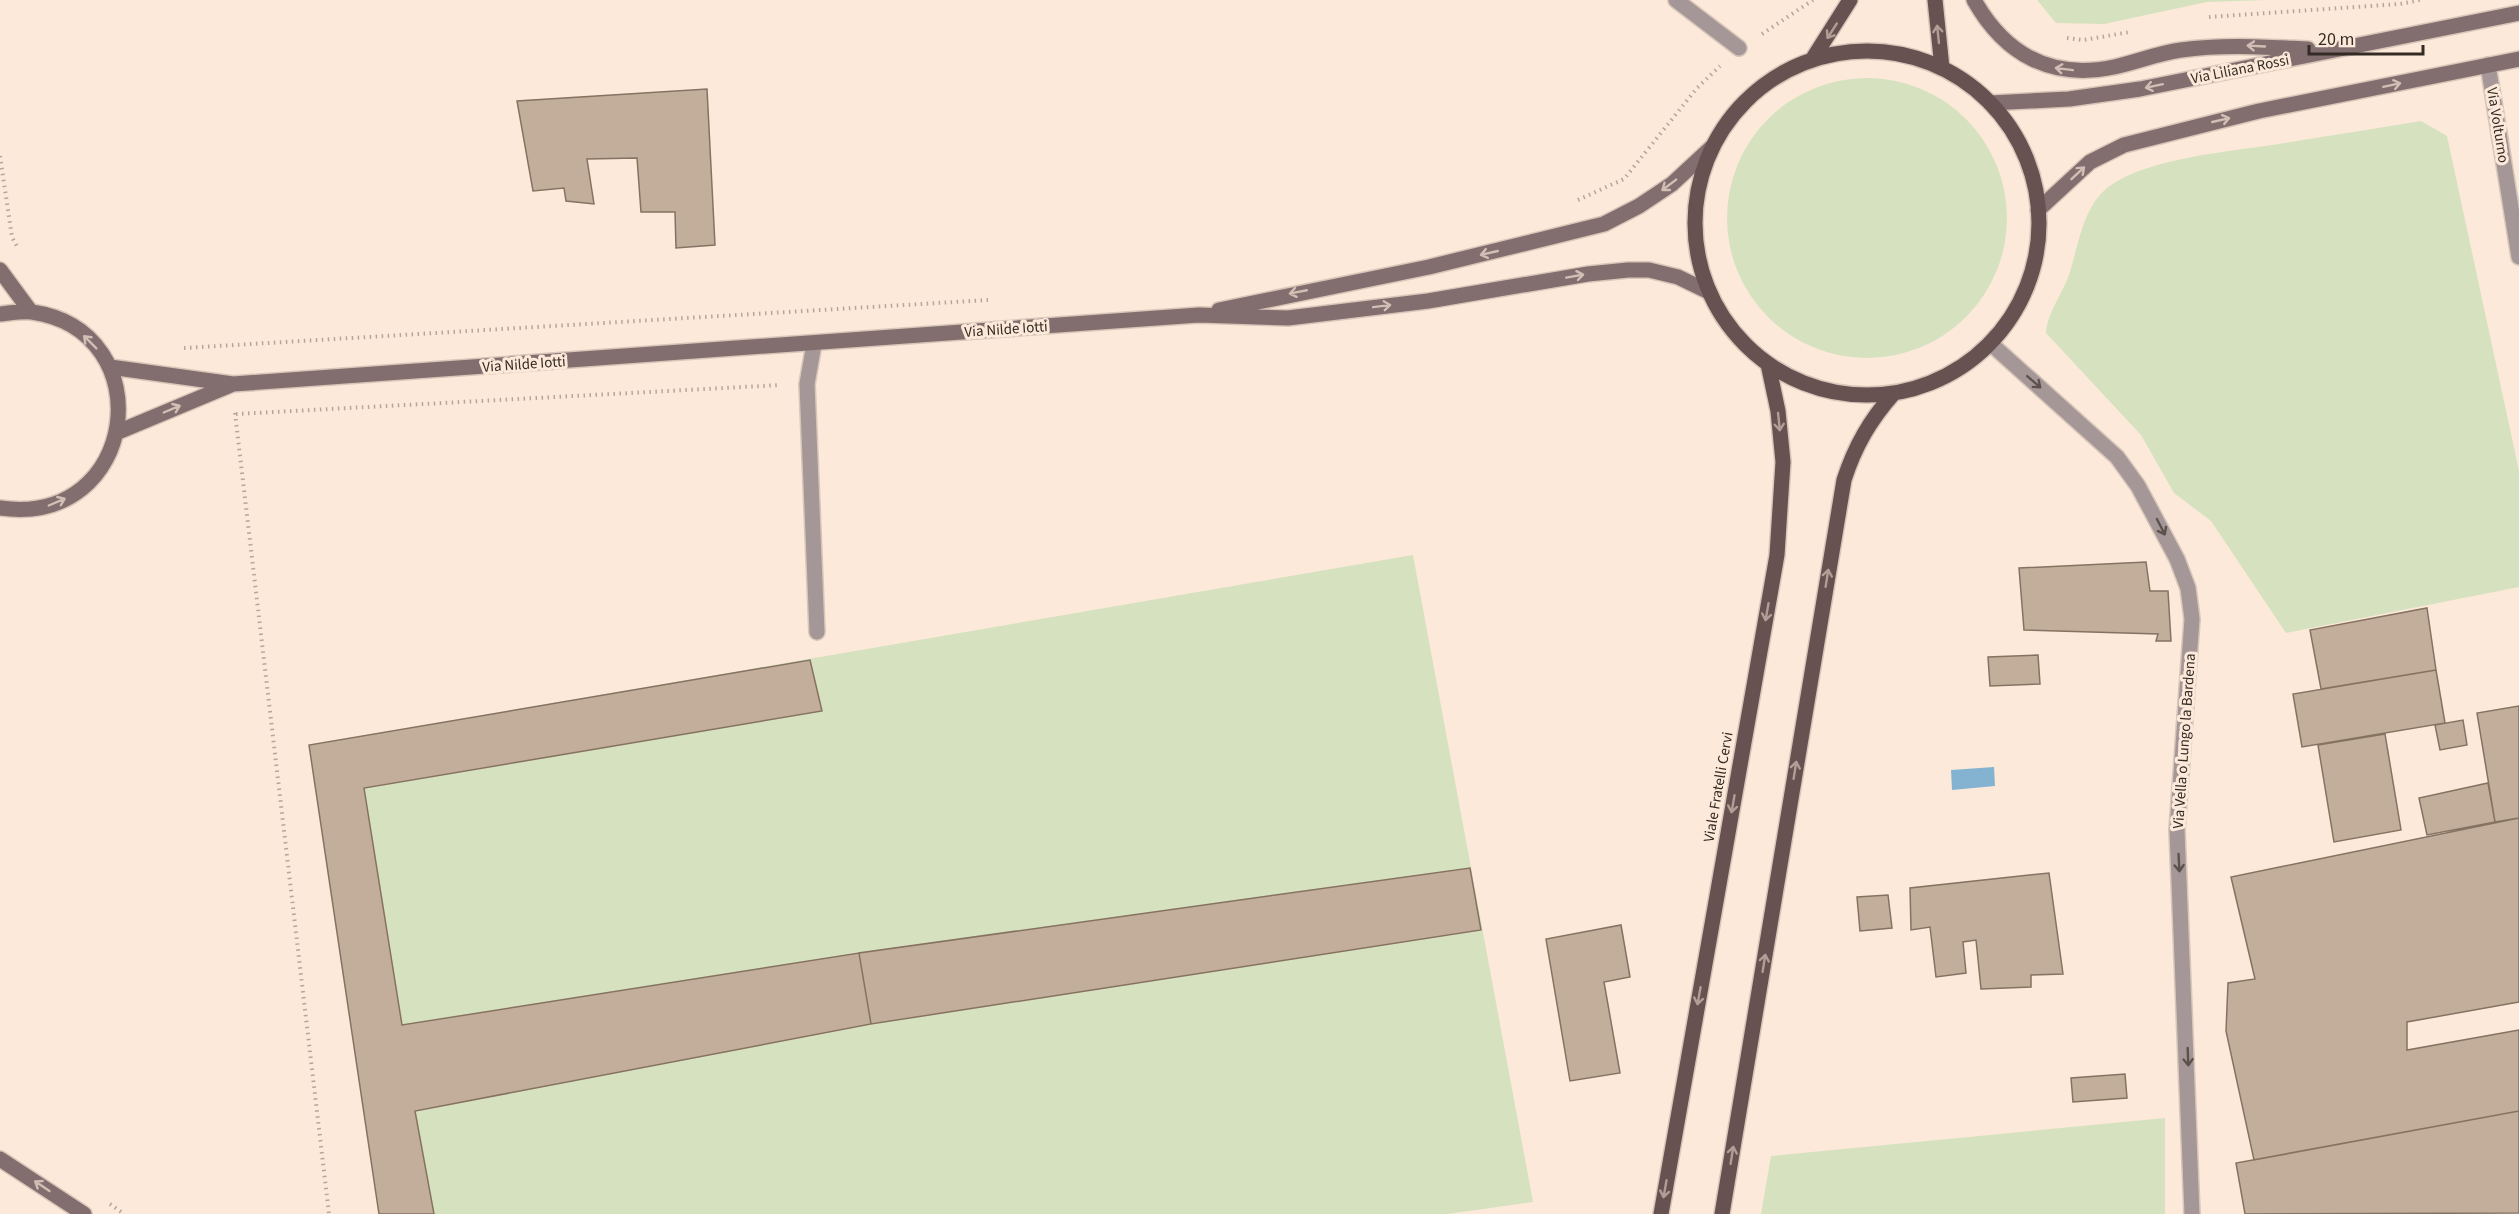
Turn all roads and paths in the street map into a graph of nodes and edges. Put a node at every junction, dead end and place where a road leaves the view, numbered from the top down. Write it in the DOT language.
graph roads {
  1 [pos="1676,0"];
  2 [pos="1814,0"];
  3 [pos="1850,0"];
  4 [pos="1935,0"];
  5 [pos="1974,0"];
  6 [pos="2519,13"];
  7 [pos="1739,48"];
  8 [pos="2335,51"];
  9 [pos="2519,59"];
  10 [pos="1812,60"];
  11 [pos="2488,65"];
  12 [pos="1942,68"];
  13 [pos="1990,103"];
  14 [pos="1713,146"];
  15 [pos="0,156"];
  16 [pos="1570,203"];
  17 [pos="2038,210"];
  18 [pos="23,256"];
  19 [pos="2519,257"];
  20 [pos="0,270"];
  21 [pos="1709,292"];
  22 [pos="998,299"];
  23 [pos="31,312"];
  24 [pos="0,314"];
  25 [pos="1199,315"];
  26 [pos="1990,343"];
  27 [pos="814,344"];
  28 [pos="176,348"];
  29 [pos="1768,364"];
  30 [pos="110,367"];
  31 [pos="233,384"];
  32 [pos="807,384"];
  33 [pos="1894,393"];
  34 [pos="118,432"];
  35 [pos="0,508"];
  36 [pos="817,632"];
  37 [pos="0,1159"];
  38 [pos="84,1214"];
  39 [pos="329,1214"];
  40 [pos="1661,1214"];
  41 [pos="1722,1214"];
  42 [pos="2192,1214"];
  1 -- 7 [label="street"];
  2 -- 7 [label="path"];
  3 -- 10 [label="main road, one-way"];
  12 -- 4 [label="main road, one-way"];
  8 -- 5 [label="street, one-way"];
  6 -- 8 [label="street, Via Liliana Rossi"];
  7 -- 16 [label="path"];
  8 -- 13 [label="street, Via Liliana Rossi, one-way"];
  9 -- 11 [label="street"];
  10 -- 12 [label="main road"];
  10 -- 14 [label="main road"];
  17 -- 11 [label="street, one-way"];
  11 -- 19 [label="street, Via Volturno"];
  12 -- 13 [label="main road"];
  13 -- 17 [label="main road"];
  14 -- 21 [label="main road"];
  14 -- 25 [label="street, one-way"];
  15 -- 18 [label="path"];
  17 -- 26 [label="main road"];
  20 -- 23 [label="street"];
  25 -- 21 [label="street, one-way"];
  21 -- 29 [label="main road"];
  22 -- 28 [label="path"];
  23 -- 24 [label="street"];
  30 -- 23 [label="street, one-way"];
  25 -- 27 [label="street, Via Nilde Iotti"];
  26 -- 33 [label="main road"];
  26 -- 42 [label="street, Via Vella o Lungo la Bardena, one-way"];
  27 -- 31 [label="street, Via Nilde Iotti"];
  27 -- 32 [label="street"];
  29 -- 33 [label="main road"];
  29 -- 40 [label="main road, Viale Fratelli Cervi, one-way"];
  30 -- 31 [label="street"];
  30 -- 34 [label="street"];
  34 -- 31 [label="street, one-way"];
  32 -- 36 [label="street"];
  32 -- 39 [label="path"];
  41 -- 33 [label="main road, one-way"];
  35 -- 34 [label="street, one-way"];
  38 -- 37 [label="street, one-way"];
}
